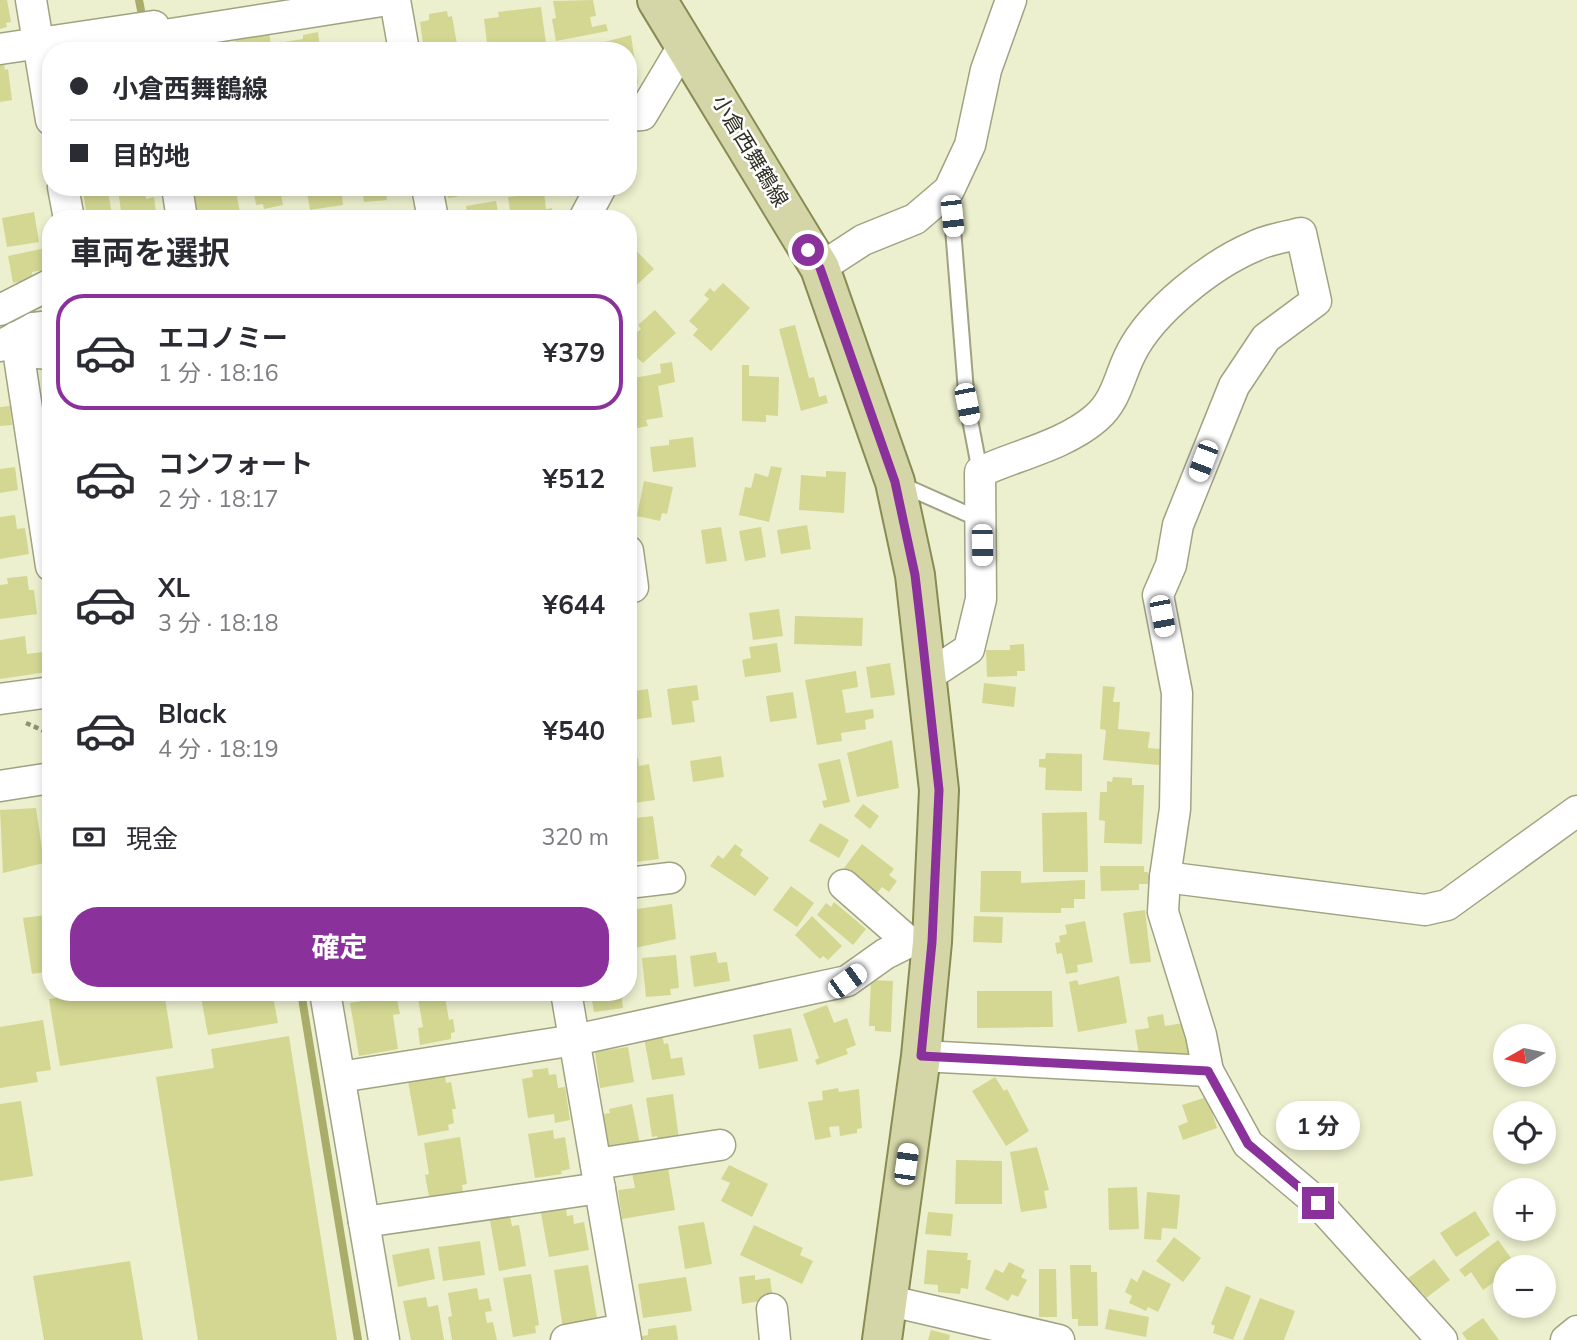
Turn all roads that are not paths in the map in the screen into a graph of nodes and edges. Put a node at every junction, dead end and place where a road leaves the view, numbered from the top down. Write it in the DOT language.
graph roads {
  1 [pos="31,0"];
  2 [pos="387,0"];
  3 [pos="395,0"];
  4 [pos="657,0"];
  5 [pos="1011,0"];
  6 [pos="50,42"];
  7 [pos="159,42"];
  8 [pos="164,42"];
  9 [pos="402,42"];
  10 [pos="42,43"];
  11 [pos="685,43"];
  12 [pos="37,44"];
  13 [pos="0,49"];
  14 [pos="42,71"];
  15 [pos="637,118"];
  16 [pos="939,199"];
  17 [pos="820,268"];
  18 [pos="42,289"];
  19 [pos="0,310"];
  20 [pos="25,334"];
  21 [pos="42,353"];
  22 [pos="980,472"];
  23 [pos="895,482"];
  24 [pos="42,486"];
  25 [pos="982,520"];
  26 [pos="928,676"];
  27 [pos="42,693"];
  28 [pos="0,699"];
  29 [pos="42,779"];
  30 [pos="0,786"];
  31 [pos="1577,811"];
  32 [pos="1165,877"];
  33 [pos="670,878"];
  34 [pos="637,882"];
  35 [pos="844,885"];
  36 [pos="921,942"];
  37 [pos="327,1001"];
  38 [pos="568,1001"];
  39 [pos="575,1040"];
  40 [pos="921,1056"];
  41 [pos="1208,1071"];
  42 [pos="340,1077"];
  43 [pos="720,1145"];
  44 [pos="598,1176"];
  45 [pos="364,1222"];
  46 [pos="886,1300"];
  47 [pos="772,1309"];
  48 [pos="1577,1331"];
  49 [pos="625,1335"];
  50 [pos="1012,1336"];
  51 [pos="384,1340"];
  52 [pos="566,1340"];
  53 [pos="775,1340"];
  54 [pos="882,1340"];
  55 [pos="1059,1340"];
  56 [pos="1442,1340"];
  57 [pos="1566,1340"];
  1 -- 12 [label="street"];
  2 -- 8 [label="street"];
  3 -- 9 [label="street"];
  4 -- 11 [label="main road, 小倉西舞鶴線"];
  5 -- 16 [label="street"];
  6 -- 7 [label="street"];
  10 -- 12 [label="street"];
  11 -- 15 [label="street"];
  11 -- 17 [label="main road, 小倉西舞鶴線"];
  12 -- 13 [label="street"];
  12 -- 14 [label="street"];
  16 -- 17 [label="street"];
  16 -- 22 [label="lane"];
  17 -- 23 [label="main road, 小倉西舞鶴線"];
  18 -- 19 [label="street"];
  20 -- 21 [label="street"];
  20 -- 24 [label="street"];
  22 -- 25 [label="street"];
  22 -- 32 [label="street"];
  23 -- 25 [label="lane"];
  23 -- 26 [label="main road, 小倉西舞鶴線"];
  25 -- 26 [label="street"];
  26 -- 36 [label="main road, 小倉西舞鶴線"];
  27 -- 28 [label="street"];
  29 -- 30 [label="street"];
  31 -- 32 [label="street"];
  32 -- 41 [label="street"];
  33 -- 34 [label="street"];
  35 -- 36 [label="street"];
  36 -- 39 [label="street"];
  36 -- 40 [label="main road, 小倉西舞鶴線"];
  37 -- 42 [label="street"];
  38 -- 39 [label="street"];
  39 -- 42 [label="street"];
  39 -- 44 [label="street"];
  40 -- 41 [label="street"];
  40 -- 46 [label="main road, 小倉西舞鶴線"];
  41 -- 56 [label="street"];
  42 -- 45 [label="street"];
  43 -- 44 [label="street"];
  44 -- 45 [label="street"];
  44 -- 49 [label="street"];
  45 -- 51 [label="street"];
  46 -- 50 [label="street"];
  46 -- 54 [label="main road, 小倉西舞鶴線"];
  47 -- 53 [label="street"];
  48 -- 57 [label="street"];
  49 -- 52 [label="street"];
  50 -- 55 [label="street"];
}
